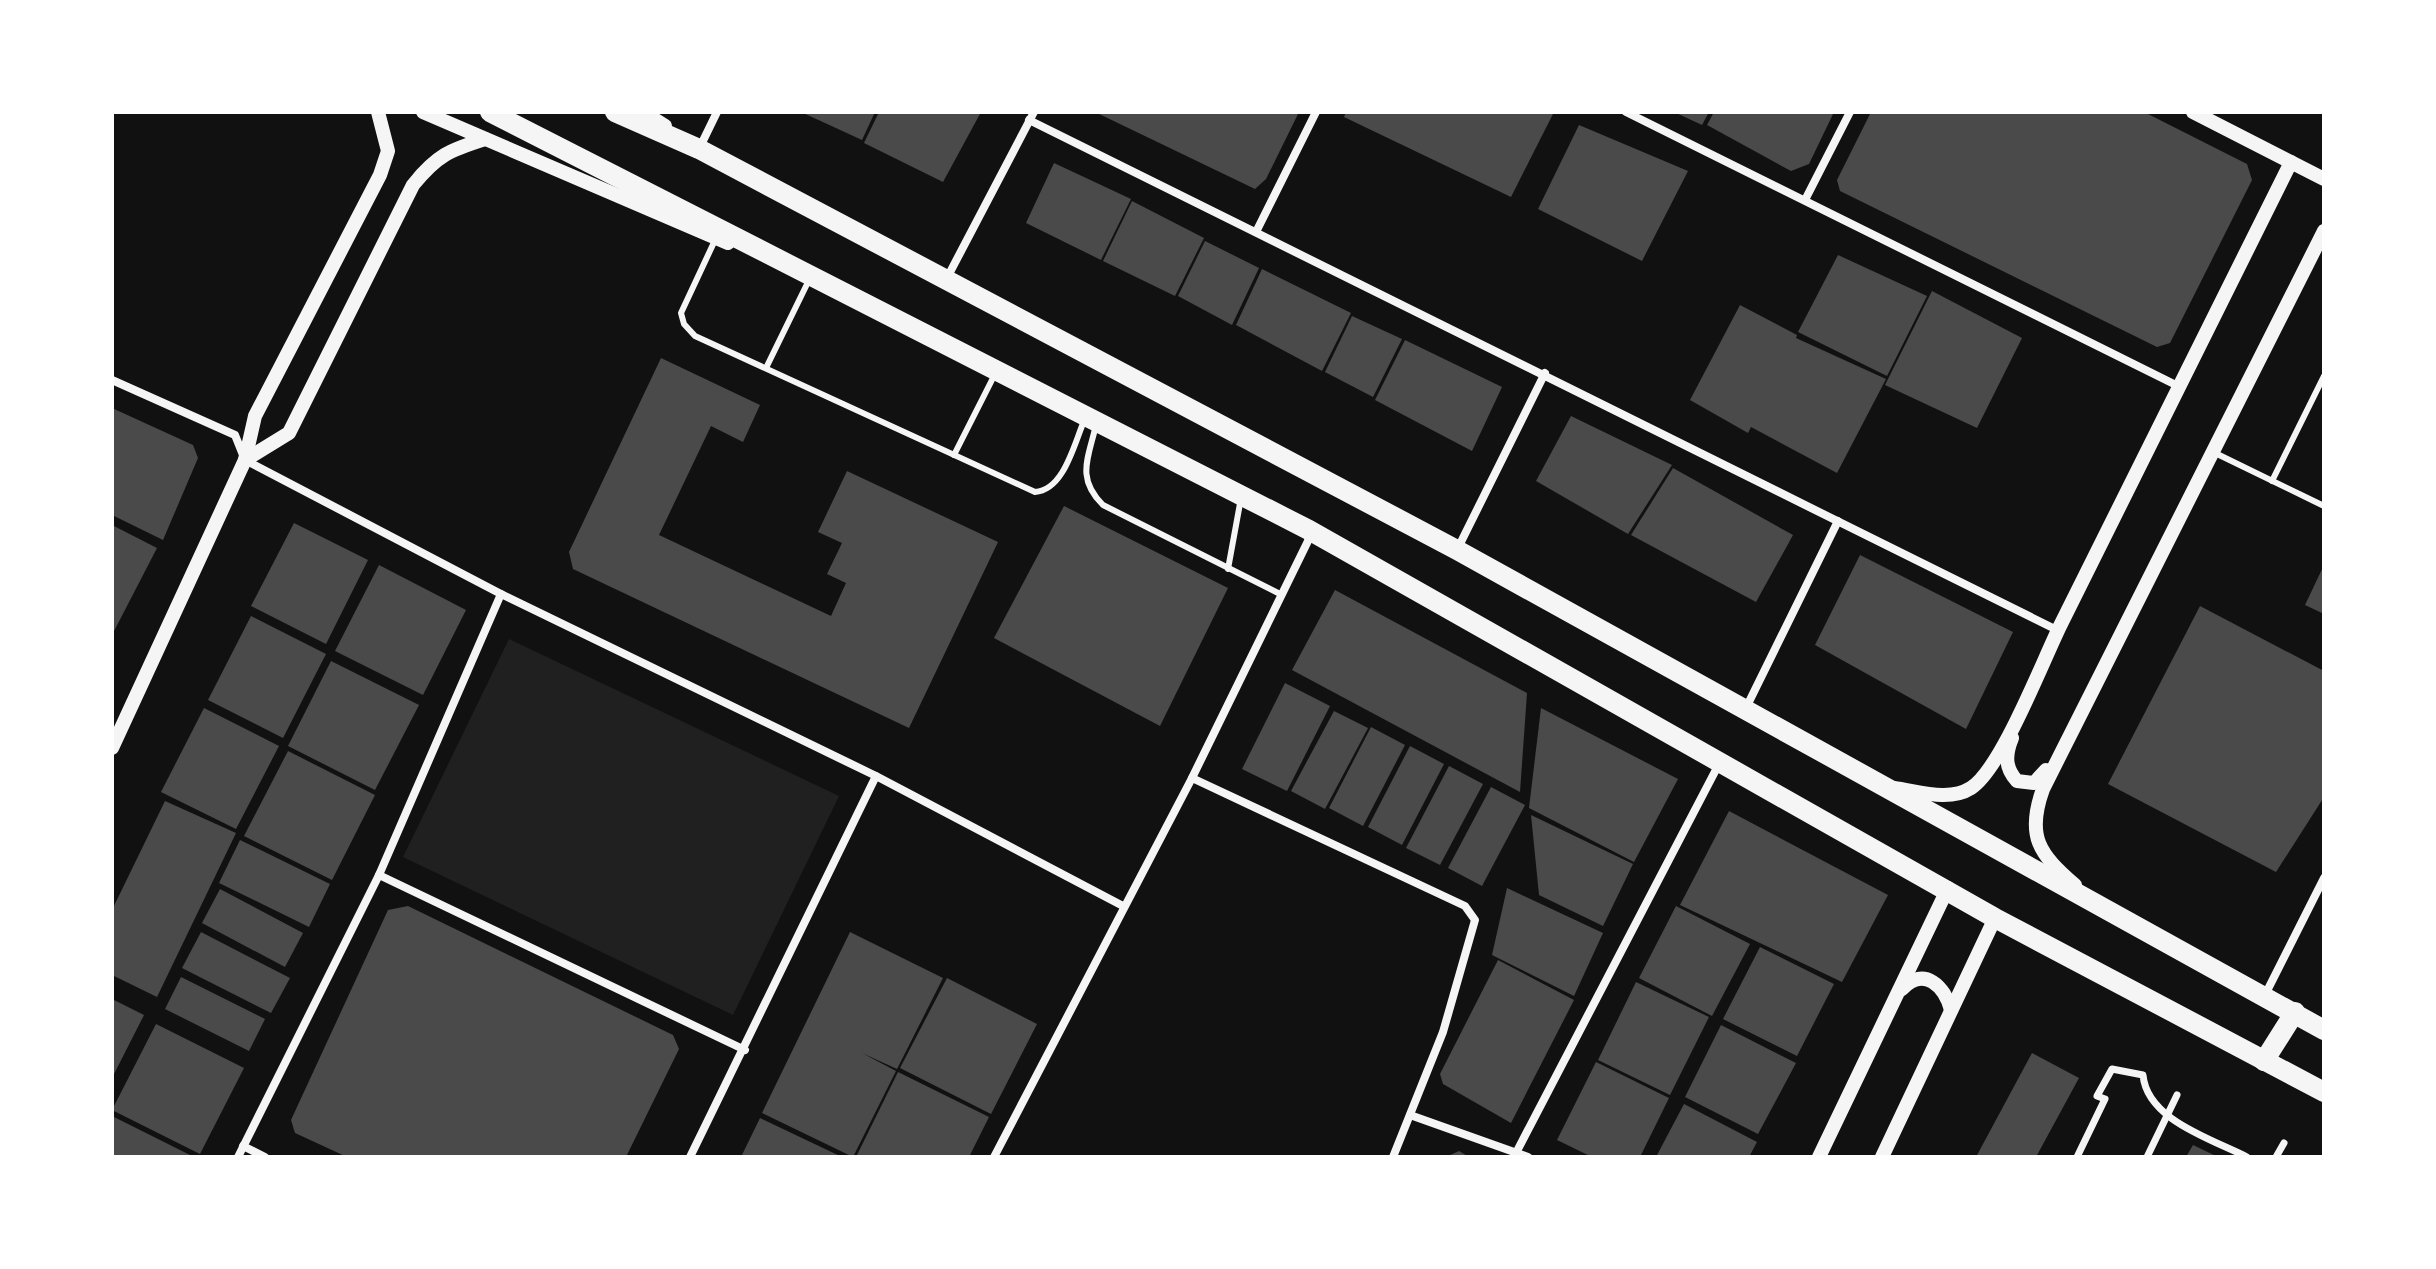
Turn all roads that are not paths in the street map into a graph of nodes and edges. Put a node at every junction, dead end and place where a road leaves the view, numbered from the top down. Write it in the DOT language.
graph roads {
  1 [pos="378,112"];
  2 [pos="423,112"];
  3 [pos="490,112"];
  4 [pos="615,112"];
  5 [pos="643,112"];
  6 [pos="717,112"];
  7 [pos="1316,112"];
  8 [pos="1626,112"];
  9 [pos="1850,112"];
  10 [pos="2193,112"];
  11 [pos="1032,116"];
  12 [pos="485,139"];
  13 [pos="699,149"];
  14 [pos="2291,162"];
  15 [pos="2324,179"];
  16 [pos="1805,200"];
  17 [pos="2324,231"];
  18 [pos="1256,232"];
  19 [pos="716,238"];
  20 [pos="810,276"];
  21 [pos="946,281"];
  22 [pos="766,368"];
  23 [pos="997,371"];
  24 [pos="1545,373"];
  25 [pos="2324,376"];
  26 [pos="112,380"];
  27 [pos="2178,386"];
  28 [pos="1091,419"];
  29 [pos="2213,452"];
  30 [pos="954,455"];
  31 [pos="245,460"];
  32 [pos="2272,481"];
  33 [pos="1241,496"];
  34 [pos="2324,506"];
  35 [pos="1838,521"];
  36 [pos="1309,530"];
  37 [pos="1457,550"];
  38 [pos="1228,569"];
  39 [pos="501,594"];
  40 [pos="1282,595"];
  41 [pos="2057,630"];
  42 [pos="1745,711"];
  43 [pos="2022,711"];
  44 [pos="2070,732"];
  45 [pos="112,748"];
  46 [pos="1721,761"];
  47 [pos="876,776"];
  48 [pos="1192,778"];
  49 [pos="1889,787"];
  50 [pos="379,875"];
  51 [pos="2324,878"];
  52 [pos="1948,888"];
  53 [pos="1123,906"];
  54 [pos="2106,911"];
  55 [pos="1995,918"];
  56 [pos="1898,993"];
  57 [pos="2265,995"];
  58 [pos="1951,1010"];
  59 [pos="2295,1012"];
  60 [pos="2324,1030"];
  61 [pos="745,1050"];
  62 [pos="2264,1061"];
  63 [pos="2324,1092"];
  64 [pos="2177,1095"];
  65 [pos="1410,1115"];
  66 [pos="2167,1115"];
  67 [pos="2284,1143"];
  68 [pos="243,1146"];
  69 [pos="1517,1151"];
  70 [pos="238,1157"];
  71 [pos="265,1157"];
  72 [pos="690,1157"];
  73 [pos="994,1157"];
  74 [pos="1393,1157"];
  75 [pos="1528,1157"];
  76 [pos="1819,1157"];
  77 [pos="1882,1157"];
  78 [pos="2077,1157"];
  79 [pos="2147,1157"];
  80 [pos="2247,1157"];
  81 [pos="2276,1157"];
  1 -- 31 [label="street"];
  2 -- 12 [label="street"];
  3 -- 20 [label="main road"];
  4 -- 13 [label="main road"];
  5 -- 13 [label="street"];
  6 -- 13 [label="street"];
  7 -- 18 [label="street"];
  8 -- 16 [label="street"];
  9 -- 16 [label="street"];
  10 -- 14 [label="street"];
  11 -- 18 [label="street"];
  11 -- 21 [label="street"];
  12 -- 19 [label="street"];
  12 -- 31 [label="street"];
  13 -- 21 [label="main road"];
  14 -- 15 [label="street"];
  14 -- 27 [label="street"];
  16 -- 27 [label="street"];
  17 -- 29 [label="street"];
  18 -- 24 [label="street"];
  19 -- 20 [label="street"];
  19 -- 22 [label="lane"];
  20 -- 22 [label="lane"];
  20 -- 23 [label="main road"];
  21 -- 37 [label="main road"];
  22 -- 30 [label="lane"];
  23 -- 28 [label="main road"];
  23 -- 30 [label="lane"];
  24 -- 35 [label="street"];
  24 -- 37 [label="street"];
  25 -- 32 [label="lane"];
  26 -- 31 [label="street"];
  27 -- 41 [label="street"];
  28 -- 30 [label="lane"];
  28 -- 33 [label="main road"];
  28 -- 38 [label="lane"];
  29 -- 32 [label="lane"];
  29 -- 44 [label="street"];
  31 -- 39 [label="street"];
  31 -- 45 [label="street"];
  32 -- 34 [label="lane"];
  33 -- 36 [label="main road"];
  33 -- 38 [label="lane"];
  35 -- 41 [label="street"];
  35 -- 42 [label="street"];
  36 -- 40 [label="street"];
  36 -- 46 [label="main road"];
  37 -- 42 [label="main road"];
  38 -- 40 [label="lane"];
  39 -- 47 [label="street"];
  39 -- 50 [label="street"];
  40 -- 48 [label="street"];
  41 -- 43 [label="street"];
  42 -- 49 [label="main road"];
  43 -- 44 [label="street"];
  43 -- 49 [label="street"];
  44 -- 54 [label="street"];
  46 -- 52 [label="main road"];
  46 -- 69 [label="street"];
  47 -- 53 [label="street"];
  47 -- 61 [label="street"];
  48 -- 53 [label="street"];
  48 -- 65 [label="street"];
  49 -- 54 [label="main road"];
  50 -- 61 [label="street"];
  50 -- 68 [label="street"];
  51 -- 57 [label="street"];
  52 -- 55 [label="main road"];
  52 -- 56 [label="street"];
  53 -- 73 [label="street"];
  54 -- 57 [label="main road"];
  55 -- 58 [label="street"];
  55 -- 62 [label="main road"];
  56 -- 58 [label="street"];
  56 -- 76 [label="street"];
  57 -- 59 [label="main road"];
  58 -- 77 [label="street"];
  59 -- 60 [label="main road"];
  59 -- 62 [label="main road"];
  61 -- 72 [label="street"];
  62 -- 63 [label="main road"];
  64 -- 66 [label="street"];
  65 -- 69 [label="street"];
  65 -- 74 [label="street"];
  66 -- 78 [label="street"];
  66 -- 79 [label="street"];
  66 -- 80 [label="street"];
  67 -- 81 [label="street"];
  68 -- 70 [label="street"];
  68 -- 71 [label="street"];
  69 -- 75 [label="street"];
}
